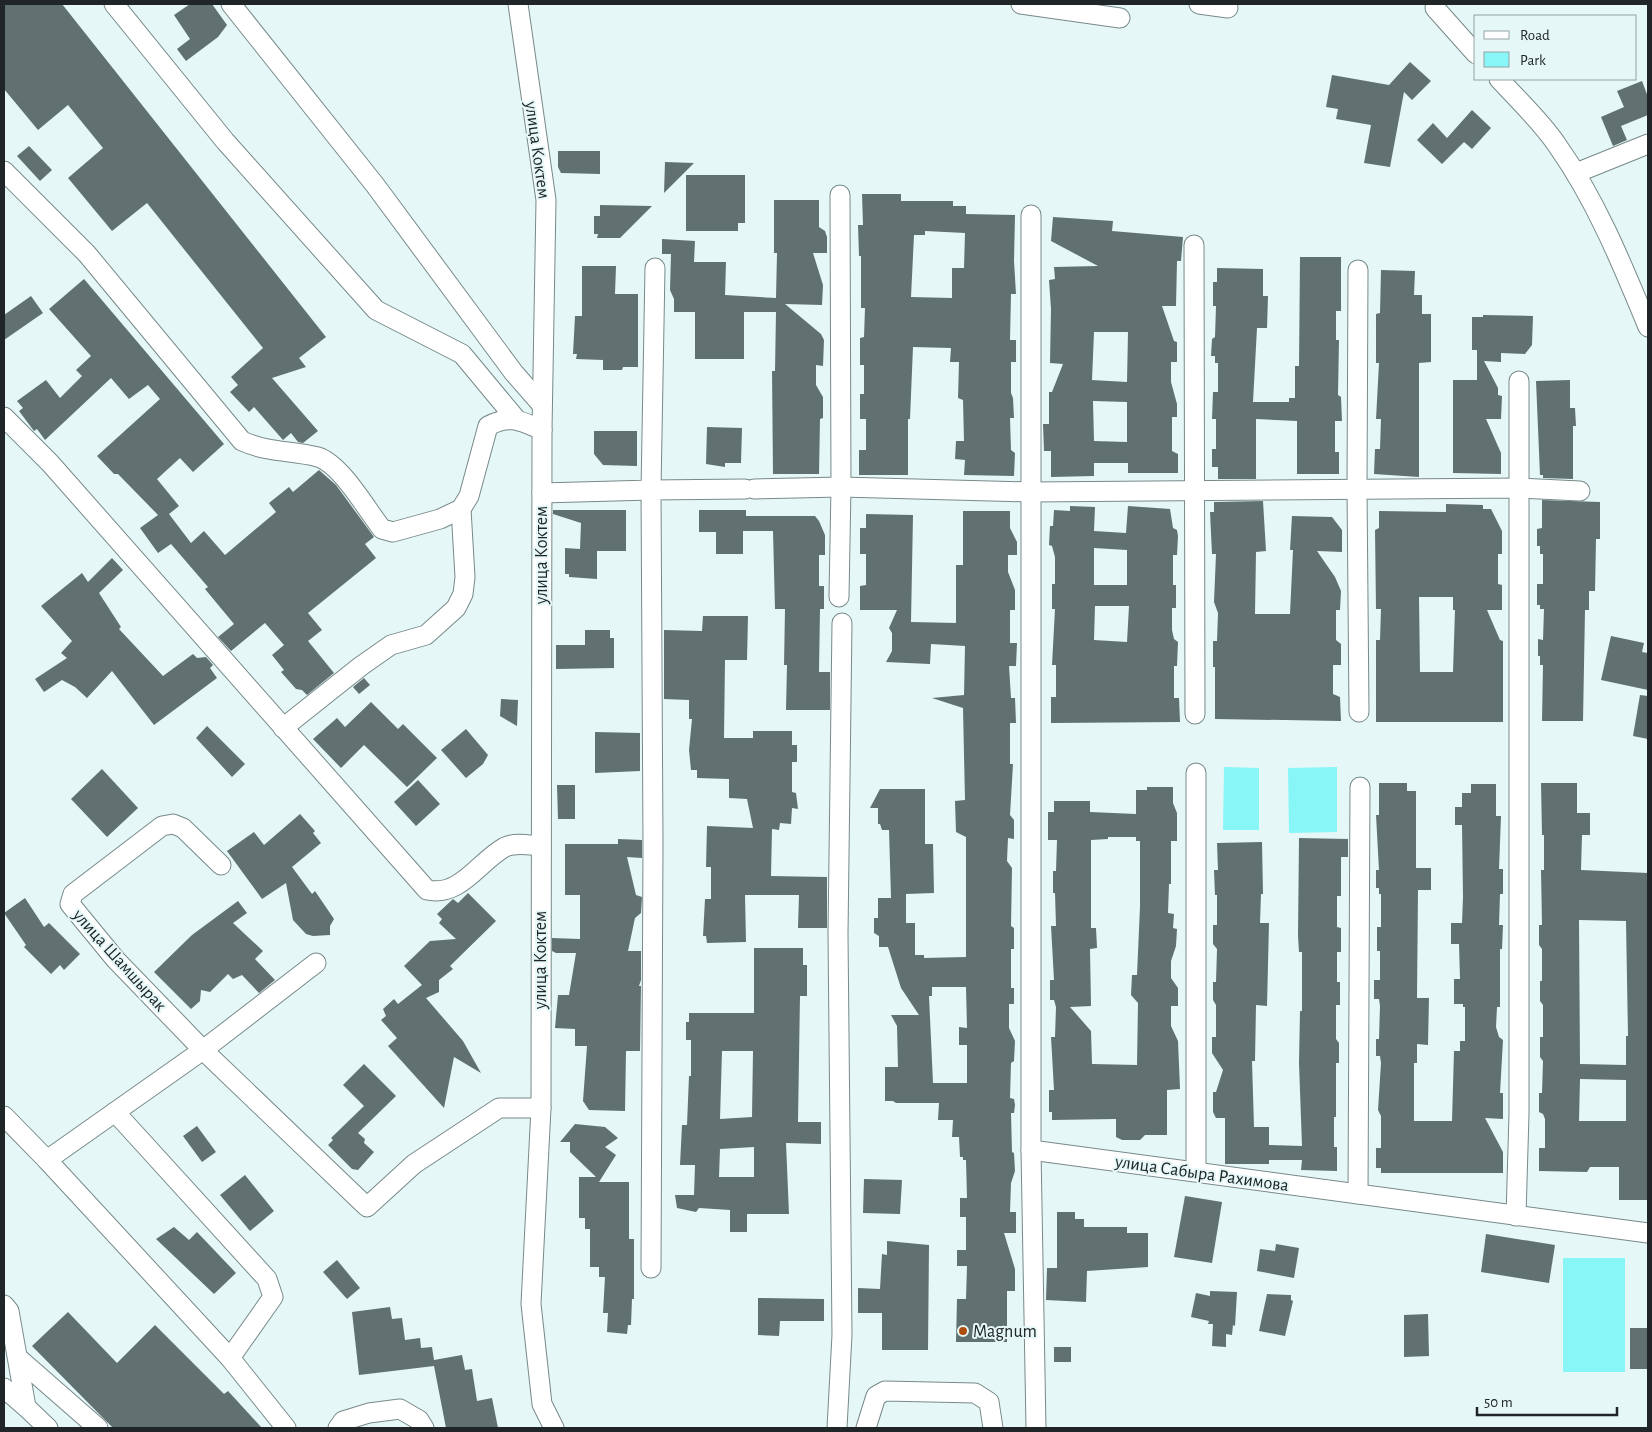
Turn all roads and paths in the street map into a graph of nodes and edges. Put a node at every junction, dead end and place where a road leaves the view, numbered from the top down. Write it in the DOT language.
graph roads {
  1 [pos="114,4"];
  2 [pos="231,4"];
  3 [pos="518,4"];
  4 [pos="1021,4"];
  5 [pos="1199,4"];
  6 [pos="1437,5"];
  7 [pos="1228,8"];
  8 [pos="1120,18"];
  9 [pos="1474,51"];
  10 [pos="1500,80"];
  11 [pos="1648,144"];
  12 [pos="4,171"];
  13 [pos="1576,173"];
  14 [pos="840,195"];
  15 [pos="1031,215"];
  16 [pos="1194,246"];
  17 [pos="655,268"];
  18 [pos="1358,270"];
  19 [pos="1648,326"];
  20 [pos="1519,381"];
  21 [pos="542,405"];
  22 [pos="4,417"];
  23 [pos="516,419"];
  24 [pos="542,430"];
  25 [pos="841,487"];
  26 [pos="1356,488"];
  27 [pos="1520,488"];
  28 [pos="651,490"];
  29 [pos="1195,490"];
  30 [pos="1580,491"];
  31 [pos="1031,492"];
  32 [pos="542,493"];
  33 [pos="460,509"];
  34 [pos="839,597"];
  35 [pos="842,623"];
  36 [pos="1359,712"];
  37 [pos="1195,714"];
  38 [pos="283,728"];
  39 [pos="1196,774"];
  40 [pos="1360,787"];
  41 [pos="540,846"];
  42 [pos="221,865"];
  43 [pos="316,963"];
  44 [pos="204,1050"];
  45 [pos="541,1108"];
  46 [pos="115,1112"];
  47 [pos="4,1116"];
  48 [pos="1031,1150"];
  49 [pos="47,1160"];
  50 [pos="1196,1172"];
  51 [pos="1358,1194"];
  52 [pos="1516,1216"];
  53 [pos="1648,1233"];
  54 [pos="651,1268"];
  55 [pos="4,1305"];
  56 [pos="18,1358"];
  57 [pos="230,1358"];
  58 [pos="4,1388"];
  59 [pos="26,1407"];
  60 [pos="48,1428"];
  61 [pos="98,1428"];
  62 [pos="286,1428"];
  63 [pos="338,1428"];
  64 [pos="424,1428"];
  65 [pos="554,1428"];
  66 [pos="837,1428"];
  67 [pos="866,1428"];
  68 [pos="993,1428"];
  69 [pos="1036,1428"];
  1 -- 23 [label="street"];
  2 -- 21 [label="street"];
  3 -- 21 [label="street, улица Коктем"];
  4 -- 8 [label="street"];
  5 -- 7 [label="street"];
  6 -- 9 [label="street"];
  10 -- 13 [label="street"];
  11 -- 13 [label="street"];
  12 -- 33 [label="street"];
  13 -- 19 [label="street"];
  14 -- 25 [label="street"];
  15 -- 31 [label="street"];
  16 -- 29 [label="street"];
  17 -- 28 [label="street"];
  18 -- 26 [label="street"];
  20 -- 27 [label="street"];
  21 -- 24 [label="street, улица Коктем"];
  22 -- 38 [label="street"];
  23 -- 24 [label="street"];
  23 -- 33 [label="street"];
  24 -- 32 [label="street, улица Коктем"];
  25 -- 28 [label="street"];
  25 -- 31 [label="street"];
  25 -- 34 [label="street"];
  26 -- 27 [label="street"];
  26 -- 29 [label="street"];
  26 -- 36 [label="street"];
  27 -- 30 [label="street"];
  27 -- 52 [label="street"];
  28 -- 32 [label="street"];
  28 -- 54 [label="street"];
  29 -- 31 [label="street"];
  29 -- 37 [label="street"];
  31 -- 48 [label="street"];
  32 -- 41 [label="street, улица Коктем"];
  33 -- 38 [label="street"];
  35 -- 66 [label="street"];
  38 -- 41 [label="street"];
  39 -- 50 [label="street"];
  40 -- 51 [label="street"];
  41 -- 45 [label="street, улица Коктем"];
  42 -- 44 [label="street, улица Шамшырак"];
  43 -- 44 [label="street"];
  44 -- 45 [label="street"];
  44 -- 46 [label="street"];
  45 -- 65 [label="street, улица Коктем"];
  46 -- 49 [label="street"];
  46 -- 57 [label="street"];
  47 -- 49 [label="street"];
  48 -- 50 [label="street, улица Сабыра Рахимова"];
  48 -- 69 [label="street"];
  49 -- 57 [label="street"];
  50 -- 51 [label="street, улица Сабыра Рахимова"];
  51 -- 52 [label="street, улица Сабыра Рахимова"];
  52 -- 53 [label="street, улица Сабыра Рахимова"];
  55 -- 56 [label="street"];
  56 -- 59 [label="street"];
  56 -- 61 [label="street"];
  57 -- 62 [label="street"];
  58 -- 59 [label="street"];
  59 -- 60 [label="street"];
  63 -- 64 [label="street"];
  67 -- 68 [label="street"];
}
